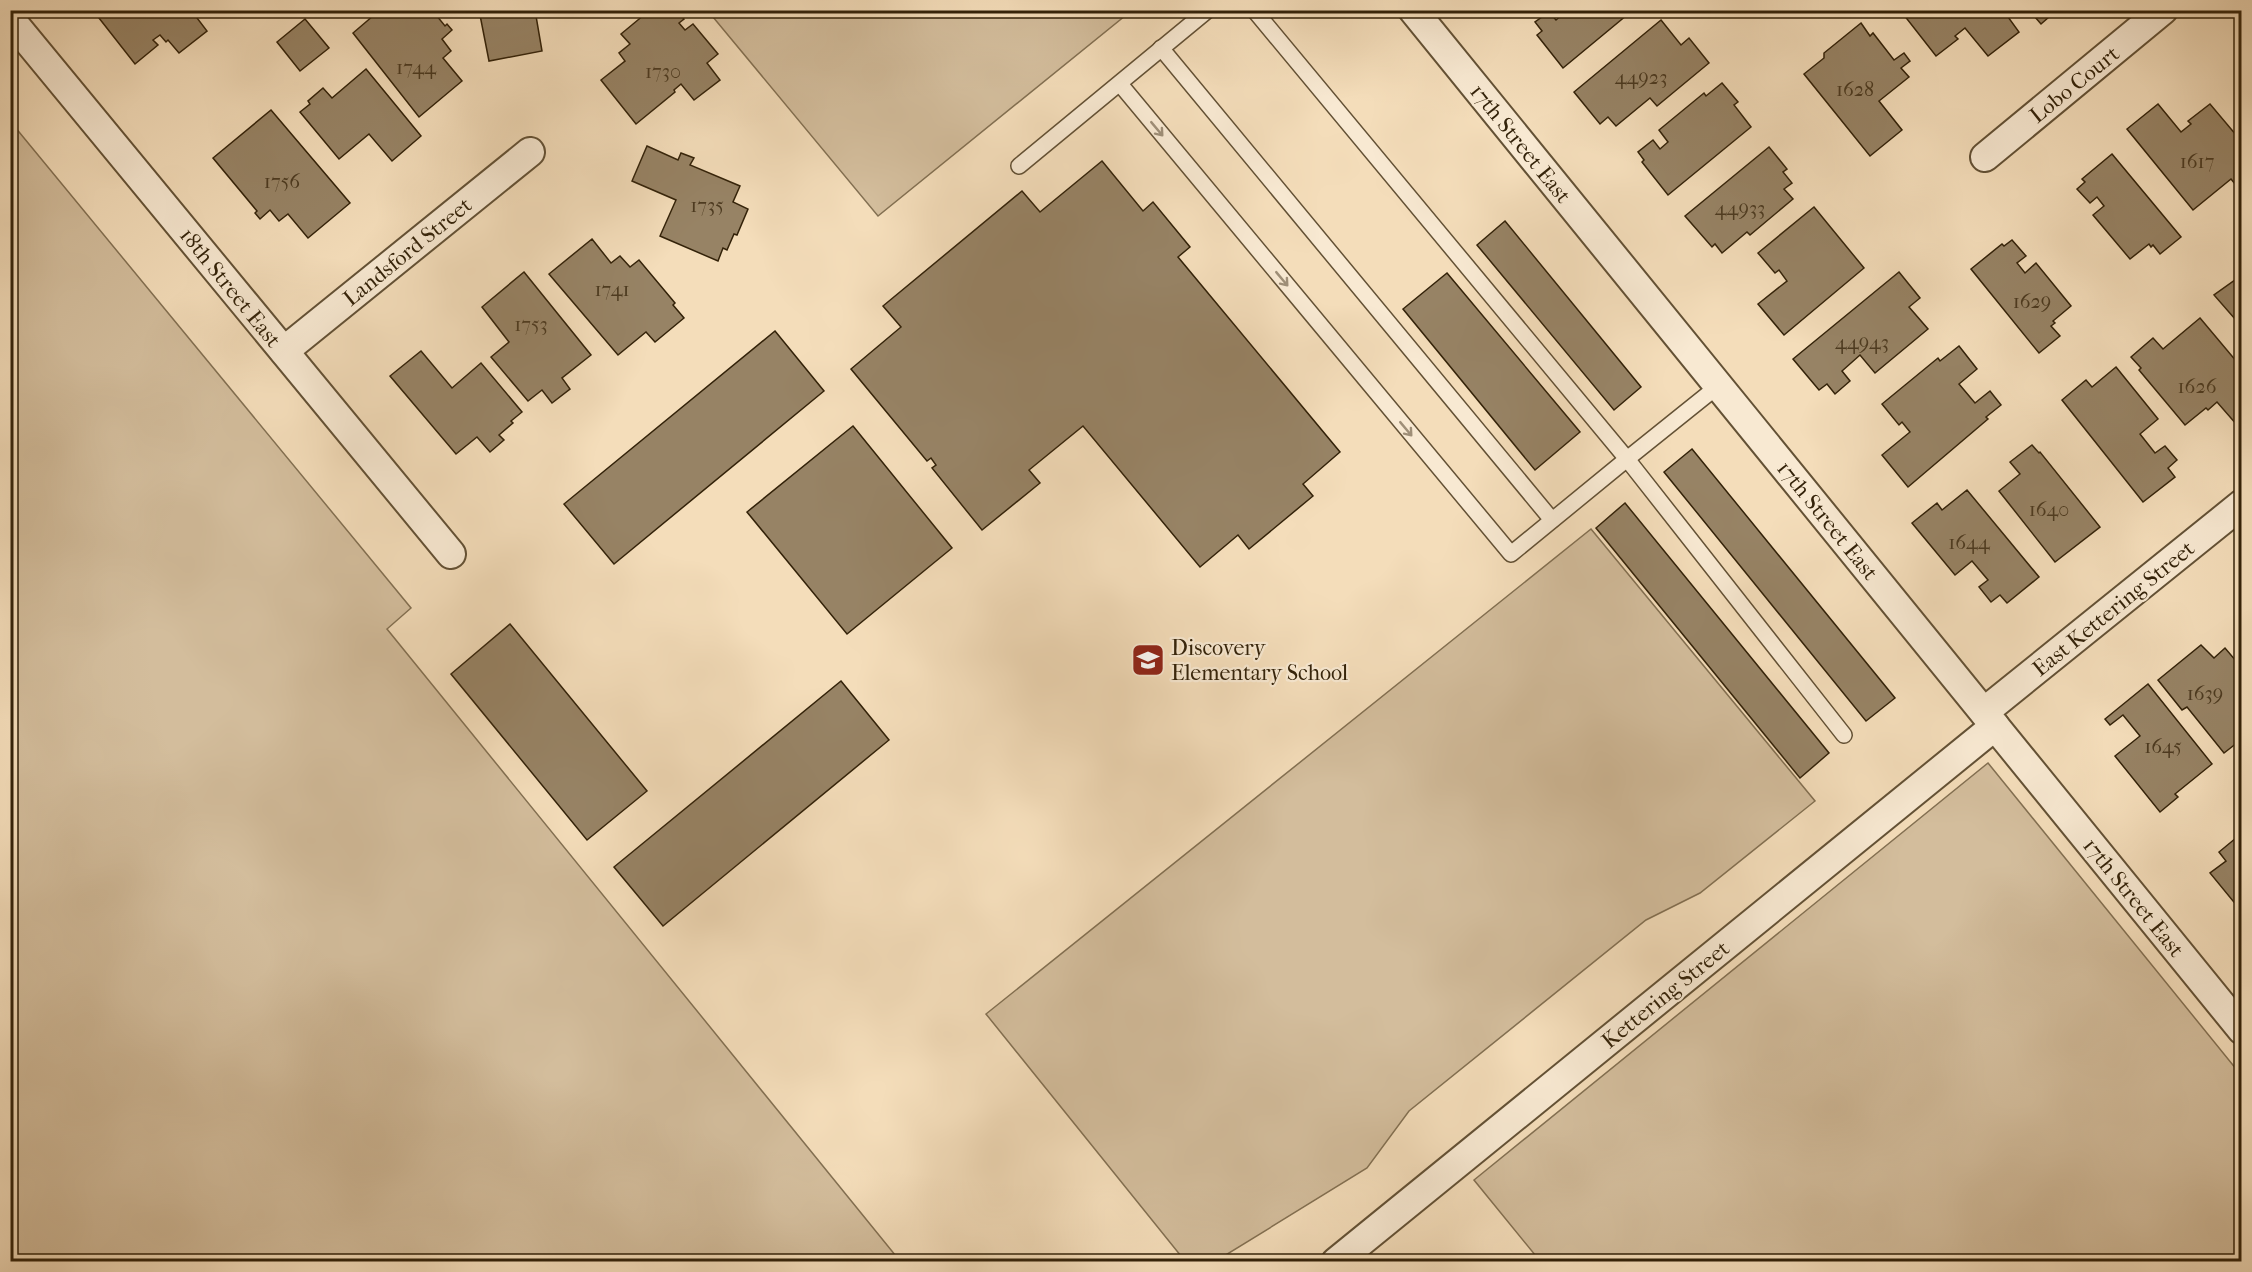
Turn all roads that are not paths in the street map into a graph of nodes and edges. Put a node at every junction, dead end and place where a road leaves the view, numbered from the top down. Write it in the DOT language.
graph roads {
  1 [pos="1208,10"];
  2 [pos="1254,10"];
  3 [pos="1413,10"];
  4 [pos="2163,10"];
  5 [pos="10,19"];
  6 [pos="1161,48"];
  7 [pos="1120,84"];
  8 [pos="530,152"];
  9 [pos="1985,157"];
  10 [pos="1019,166"];
  11 [pos="284,351"];
  12 [pos="1718,386"];
  13 [pos="1628,459"];
  14 [pos="2241,504"];
  15 [pos="1552,520"];
  16 [pos="451,554"];
  17 [pos="1989,719"];
  18 [pos="1844,735"];
  19 [pos="2241,1030"];
  20 [pos="1336,1262"];
  1 -- 6 [label="lane"];
  2 -- 13 [label="lane"];
  3 -- 12 [label="street, 17th Street East"];
  4 -- 9 [label="street, Lobo Court"];
  5 -- 11 [label="street, 18th Street East"];
  6 -- 7 [label="lane"];
  6 -- 15 [label="lane"];
  7 -- 10 [label="lane"];
  7 -- 15 [label="lane, one-way"];
  8 -- 11 [label="street, Landsford Street"];
  11 -- 16 [label="street, 18th Street East"];
  12 -- 13 [label="lane"];
  12 -- 17 [label="street, 17th Street East"];
  13 -- 15 [label="lane"];
  13 -- 18 [label="lane"];
  14 -- 17 [label="street, East Kettering Street"];
  17 -- 19 [label="street, 17th Street East"];
  17 -- 20 [label="street, Kettering Street"];
}
